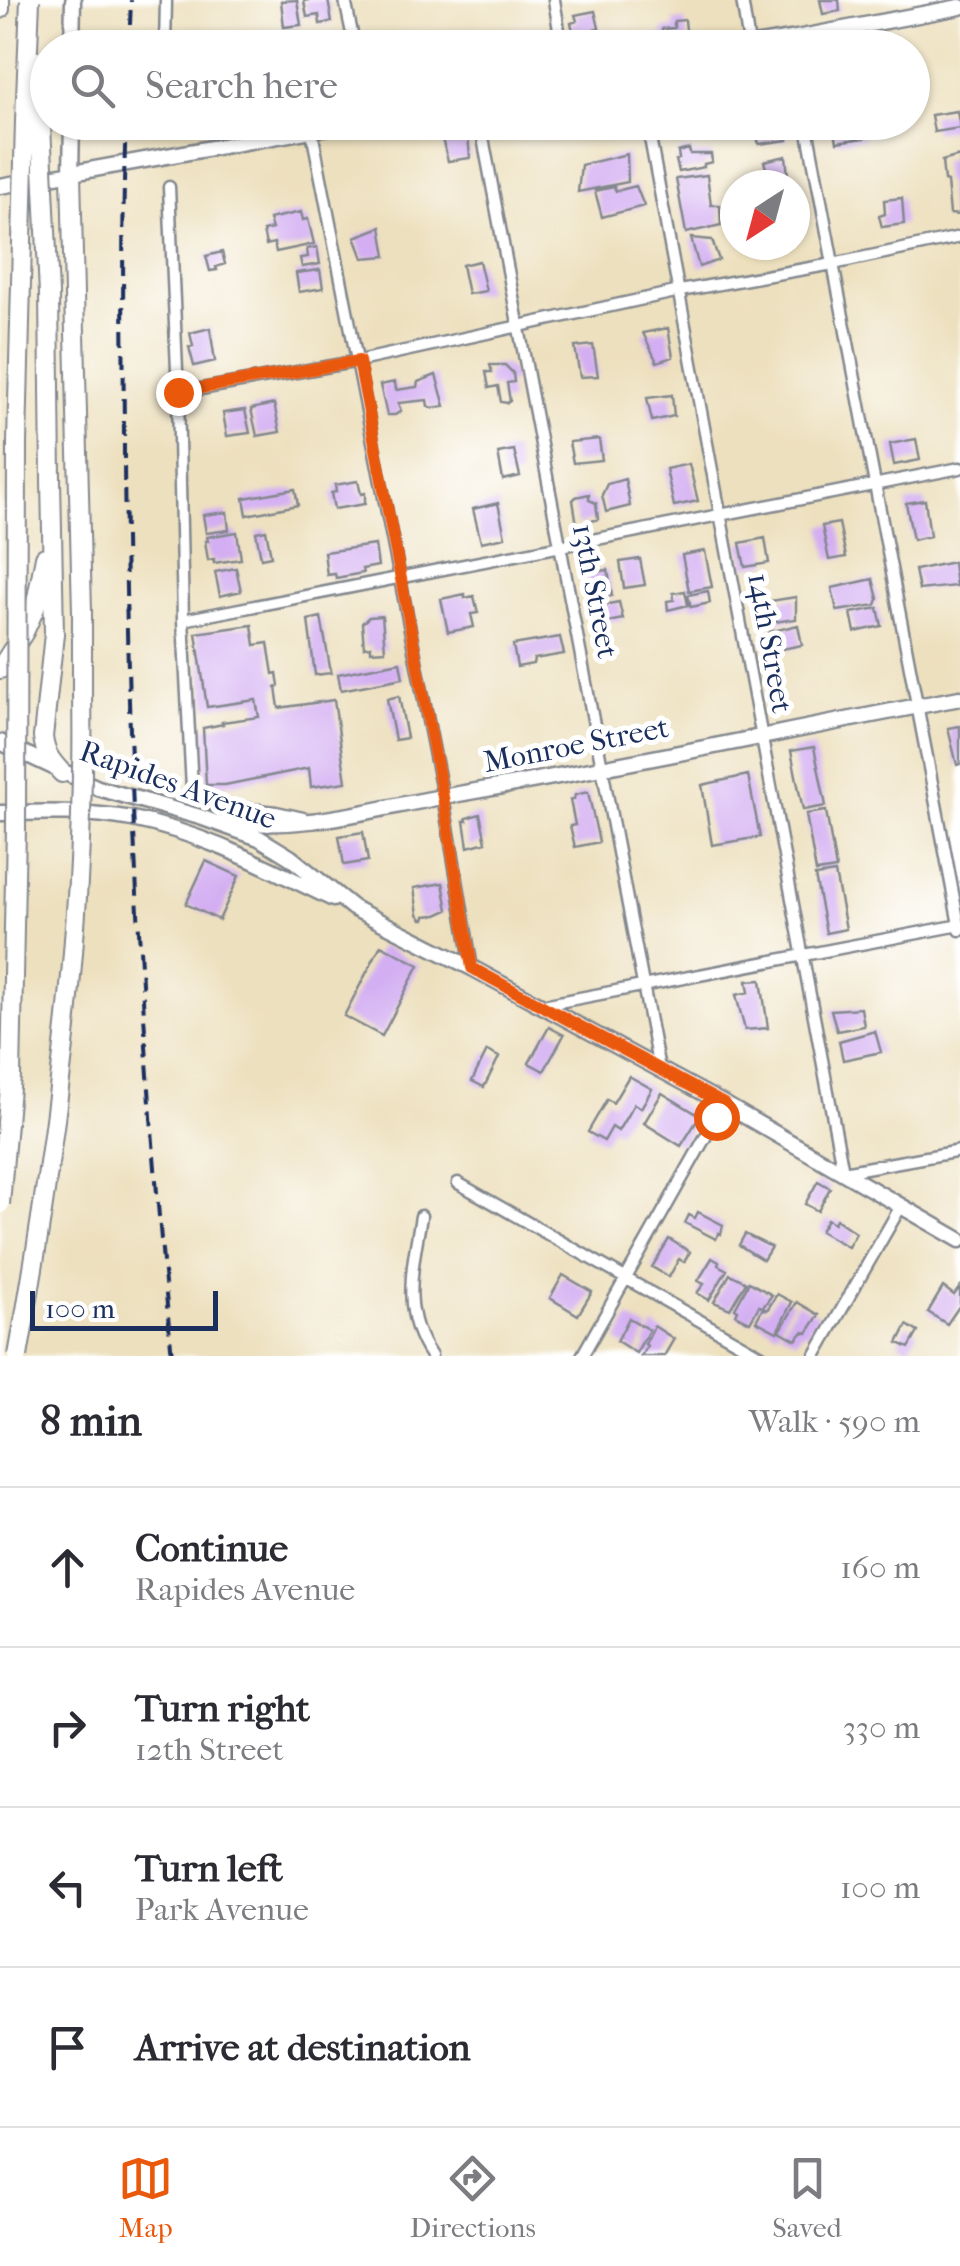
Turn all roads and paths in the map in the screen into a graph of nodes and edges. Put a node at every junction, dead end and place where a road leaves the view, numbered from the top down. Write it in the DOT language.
graph roads {
  1 [pos="0,0"];
  2 [pos="32,0"];
  3 [pos="73,0"];
  4 [pos="168,0"];
  5 [pos="345,0"];
  6 [pos="554,0"];
  7 [pos="742,0"];
  8 [pos="959,6"];
  9 [pos="0,9"];
  10 [pos="31,30"];
  11 [pos="34,30"];
  12 [pos="72,30"];
  13 [pos="166,30"];
  14 [pos="351,30"];
  15 [pos="559,30"];
  16 [pos="742,30"];
  17 [pos="850,30"];
  18 [pos="30,59"];
  19 [pos="40,140"];
  20 [pos="72,140"];
  21 [pos="266,140"];
  22 [pos="314,140"];
  23 [pos="484,140"];
  24 [pos="650,140"];
  25 [pos="809,140"];
  26 [pos="71,174"];
  27 [pos="0,186"];
  28 [pos="169,187"];
  29 [pos="960,237"];
  30 [pos="833,264"];
  31 [pos="680,291"];
  32 [pos="520,326"];
  33 [pos="359,361"];
  34 [pos="178,392"];
  35 [pos="960,468"];
  36 [pos="875,486"];
  37 [pos="721,516"];
  38 [pos="52,517"];
  39 [pos="561,546"];
  40 [pos="400,576"];
  41 [pos="183,620"];
  42 [pos="0,669"];
  43 [pos="960,698"];
  44 [pos="917,706"];
  45 [pos="761,736"];
  46 [pos="0,742"];
  47 [pos="603,770"];
  48 [pos="62,773"];
  49 [pos="443,797"];
  50 [pos="0,813"];
  51 [pos="200,817"];
  52 [pos="319,822"];
  53 [pos="353,908"];
  54 [pos="960,927"];
  55 [pos="801,954"];
  56 [pos="472,968"];
  57 [pos="642,986"];
  58 [pos="543,1005"];
  59 [pos="659,1069"];
  60 [pos="724,1104"];
  61 [pos="960,1151"];
  62 [pos="843,1172"];
  63 [pos="458,1183"];
  64 [pos="0,1204"];
  65 [pos="901,1206"];
  66 [pos="421,1216"];
  67 [pos="960,1240"];
  68 [pos="626,1278"];
  69 [pos="18,1356"];
  70 [pos="432,1356"];
  71 [pos="582,1356"];
  72 [pos="762,1356"];
  73 [pos="815,1356"];
  1 -- 9 [label="highway"];
  2 -- 10 [label="highway, bridge"];
  2 -- 11 [label="highway, bridge"];
  3 -- 12 [label="main road"];
  4 -- 13 [label="street"];
  5 -- 14 [label="street"];
  6 -- 15 [label="street"];
  7 -- 16 [label="street"];
  8 -- 17 [label="main road"];
  18 -- 64 [label="highway, bridge"];
  19 -- 38 [label="highway, bridge"];
  20 -- 26 [label="main road"];
  21 -- 26 [label="main road"];
  22 -- 33 [label="street"];
  23 -- 32 [label="street, 13th Street"];
  24 -- 31 [label="street, 14th Street"];
  25 -- 30 [label="street"];
  26 -- 27 [label="main road"];
  26 -- 69 [label="highway, bridge"];
  28 -- 34 [label="street"];
  29 -- 30 [label="street"];
  30 -- 31 [label="street"];
  30 -- 36 [label="street"];
  31 -- 32 [label="street"];
  31 -- 37 [label="street, 14th Street"];
  32 -- 33 [label="street"];
  32 -- 39 [label="street, 13th Street"];
  33 -- 34 [label="street"];
  33 -- 40 [label="street"];
  34 -- 41 [label="street"];
  35 -- 36 [label="street"];
  36 -- 37 [label="street"];
  36 -- 44 [label="street"];
  37 -- 39 [label="street"];
  37 -- 45 [label="street, 14th Street"];
  38 -- 42 [label="highway"];
  38 -- 48 [label="highway"];
  39 -- 40 [label="street"];
  39 -- 47 [label="street, 13th Street"];
  40 -- 41 [label="street"];
  40 -- 49 [label="street"];
  41 -- 52 [label="street"];
  43 -- 44 [label="main road, Monroe Street"];
  44 -- 45 [label="main road, Monroe Street"];
  44 -- 54 [label="street"];
  45 -- 47 [label="main road, Monroe Street"];
  45 -- 55 [label="street, 14th Street"];
  46 -- 48 [label="main road, Rapides Avenue"];
  47 -- 49 [label="main road, Monroe Street"];
  47 -- 57 [label="street, 13th Street"];
  48 -- 51 [label="main road, Rapides Avenue"];
  49 -- 52 [label="main road, Monroe Street"];
  49 -- 56 [label="street"];
  50 -- 53 [label="main road"];
  51 -- 52 [label="main road, Monroe Street"];
  51 -- 53 [label="main road, Rapides Avenue"];
  53 -- 56 [label="main road, Rapides Avenue"];
  54 -- 55 [label="street"];
  55 -- 57 [label="street"];
  55 -- 62 [label="street, 14th Street"];
  56 -- 58 [label="main road, Rapides Avenue"];
  57 -- 58 [label="street"];
  57 -- 59 [label="street, 13th Street"];
  58 -- 59 [label="main road, Rapides Avenue"];
  59 -- 60 [label="main road, Rapides Avenue"];
  60 -- 62 [label="main road, Rapides Avenue"];
  60 -- 68 [label="street"];
  61 -- 62 [label="street"];
  62 -- 65 [label="main road, Rapides Avenue"];
  63 -- 68 [label="street"];
  65 -- 67 [label="main road, Rapides Avenue"];
  65 -- 73 [label="street"];
  66 -- 70 [label="street"];
  68 -- 71 [label="street"];
  68 -- 72 [label="street"];
}
